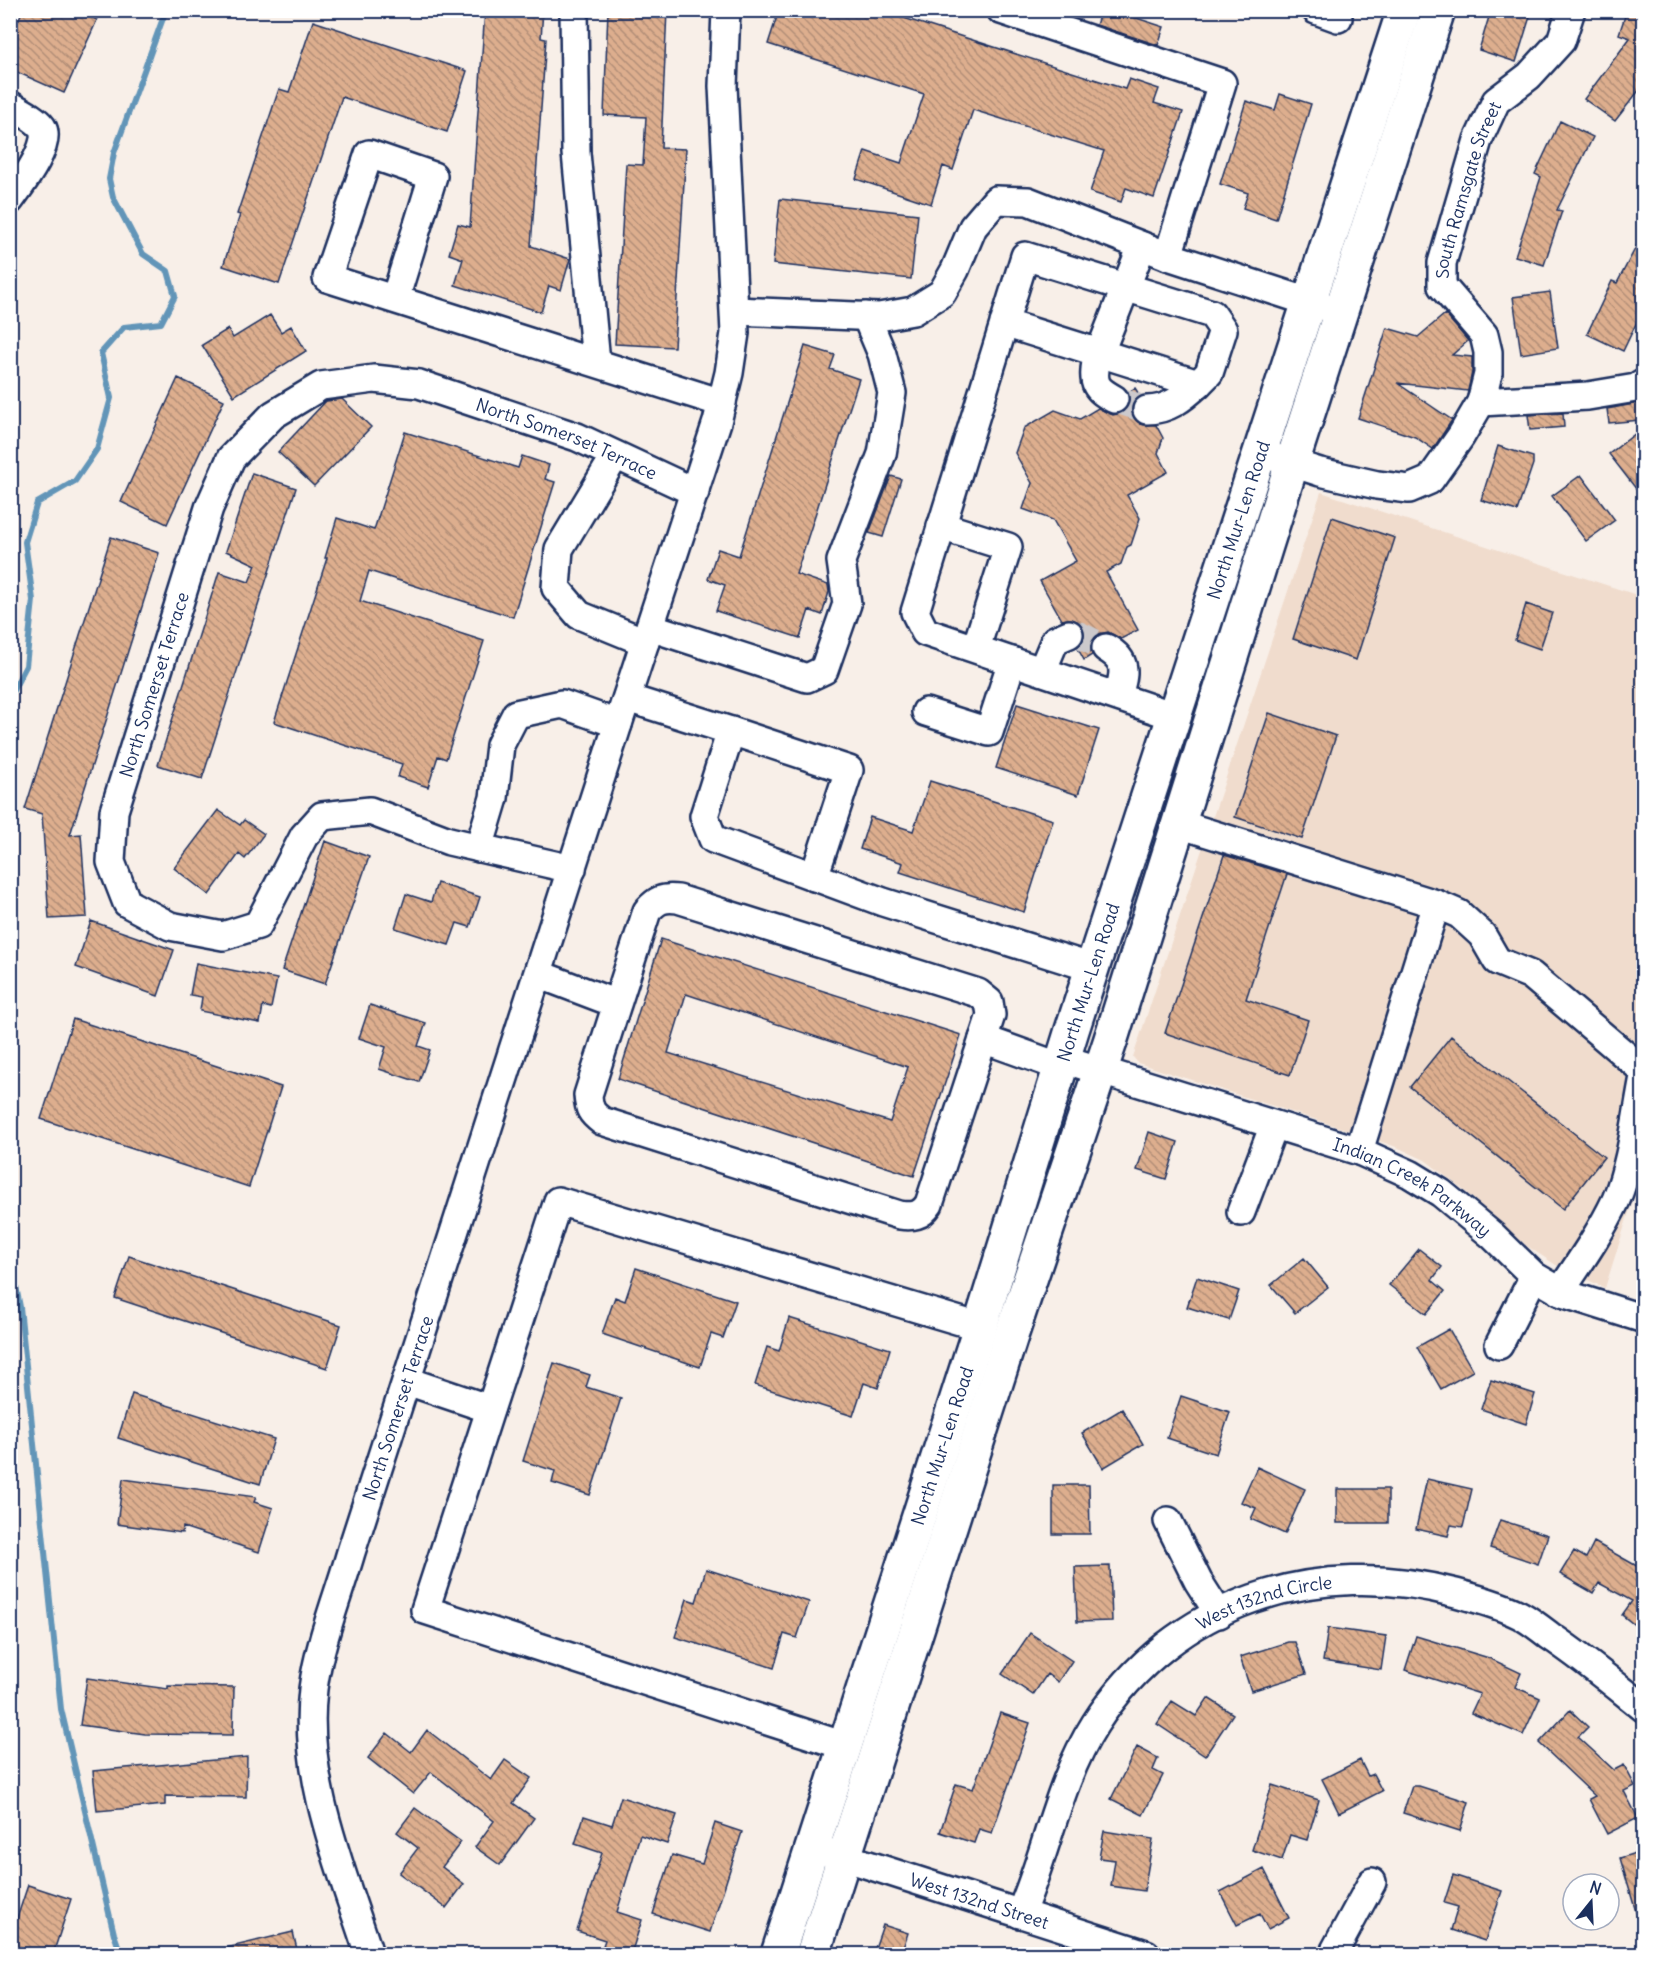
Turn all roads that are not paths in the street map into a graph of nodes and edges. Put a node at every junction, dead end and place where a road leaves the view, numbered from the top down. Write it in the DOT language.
graph roads {
  1 [pos="574,10"];
  2 [pos="726,10"];
  3 [pos="1001,10"];
  4 [pos="1404,10"];
  5 [pos="1438,10"];
  6 [pos="1570,10"];
  7 [pos="10,105"];
  8 [pos="10,200"];
  9 [pos="1142,246"];
  10 [pos="1168,256"];
  11 [pos="1126,288"];
  12 [pos="395,299"];
  13 [pos="1310,302"];
  14 [pos="735,311"];
  15 [pos="1341,311"];
  16 [pos="866,316"];
  17 [pos="1004,323"];
  18 [pos="1100,353"];
  19 [pos="596,362"];
  20 [pos="1644,383"];
  21 [pos="1198,384"];
  22 [pos="1114,399"];
  23 [pos="1481,402"];
  24 [pos="722,403"];
  25 [pos="1147,410"];
  26 [pos="1261,453"];
  27 [pos="615,456"];
  28 [pos="1292,464"];
  29 [pos="695,492"];
  30 [pos="941,526"];
  31 [pos="1069,634"];
  32 [pos="647,635"];
  33 [pos="975,648"];
  34 [pos="1106,648"];
  35 [pos="1012,661"];
  36 [pos="1042,671"];
  37 [pos="1118,696"];
  38 [pos="627,698"];
  39 [pos="926,712"];
  40 [pos="1174,716"];
  41 [pos="618,724"];
  42 [pos="731,730"];
  43 [pos="1179,824"];
  44 [pos="479,848"];
  45 [pos="572,869"];
  46 [pos="814,877"];
  47 [pos="1436,904"];
  48 [pos="1093,968"];
  49 [pos="538,974"];
  50 [pos="617,1004"];
  51 [pos="983,1039"];
  52 [pos="1062,1063"];
  53 [pos="1100,1071"];
  54 [pos="1644,1071"];
  55 [pos="1644,1077"];
  56 [pos="1274,1125"];
  57 [pos="1359,1151"];
  58 [pos="1241,1212"];
  59 [pos="1534,1276"];
  60 [pos="1560,1292"];
  61 [pos="1644,1319"];
  62 [pos="980,1327"];
  63 [pos="1499,1345"];
  64 [pos="407,1381"];
  65 [pos="490,1409"];
  66 [pos="1168,1521"];
  67 [pos="1219,1614"];
  68 [pos="1644,1708"];
  69 [pos="845,1746"];
  70 [pos="812,1847"];
  71 [pos="844,1858"];
  72 [pos="1372,1882"];
  73 [pos="1020,1914"];
  74 [pos="369,1954"];
  75 [pos="778,1954"];
  76 [pos="813,1954"];
  77 [pos="1146,1954"];
  78 [pos="1334,1954"];
  1 -- 19 [label="street"];
  2 -- 14 [label="street, North Somerset Terrace"];
  3 -- 10 [label="street"];
  4 -- 13 [label="main road, North Mur-Len Road"];
  5 -- 15 [label="main road, North Mur-Len Road"];
  6 -- 23 [label="street, South Ramsgate Street"];
  7 -- 8 [label="street"];
  9 -- 10 [label="street"];
  9 -- 11 [label="street"];
  9 -- 16 [label="street"];
  10 -- 13 [label="street"];
  11 -- 17 [label="street"];
  11 -- 18 [label="street"];
  11 -- 21 [label="street"];
  12 -- 12 [label="street"];
  12 -- 19 [label="street"];
  13 -- 15 [label="street"];
  13 -- 26 [label="main road, North Mur-Len Road"];
  14 -- 16 [label="street"];
  14 -- 24 [label="street, North Somerset Terrace"];
  15 -- 28 [label="main road, North Mur-Len Road"];
  16 -- 32 [label="street"];
  17 -- 18 [label="street"];
  17 -- 30 [label="street"];
  18 -- 21 [label="street"];
  18 -- 22 [label="street"];
  19 -- 24 [label="street"];
  20 -- 23 [label="street"];
  21 -- 25 [label="street"];
  23 -- 28 [label="street, South Ramsgate Street"];
  24 -- 29 [label="street, North Somerset Terrace"];
  26 -- 28 [label="street, South Ramsgate Street"];
  26 -- 40 [label="main road, North Mur-Len Road"];
  27 -- 29 [label="street, North Somerset Terrace"];
  27 -- 32 [label="street"];
  27 -- 44 [label="street, North Somerset Terrace"];
  28 -- 43 [label="main road, North Mur-Len Road"];
  29 -- 32 [label="street, North Somerset Terrace"];
  30 -- 33 [label="street"];
  30 -- 33 [label="street"];
  31 -- 36 [label="street"];
  32 -- 38 [label="street, North Somerset Terrace"];
  33 -- 35 [label="street"];
  34 -- 37 [label="street"];
  35 -- 36 [label="street"];
  35 -- 39 [label="street"];
  36 -- 37 [label="street"];
  37 -- 40 [label="street"];
  38 -- 41 [label="street, North Somerset Terrace"];
  38 -- 42 [label="street"];
  40 -- 48 [label="main road, North Mur-Len Road"];
  41 -- 44 [label="street"];
  41 -- 45 [label="street, North Somerset Terrace"];
  42 -- 46 [label="street"];
  42 -- 46 [label="street"];
  43 -- 47 [label="street"];
  43 -- 53 [label="main road, North Mur-Len Road"];
  44 -- 45 [label="street, North Somerset Terrace"];
  45 -- 49 [label="street, North Somerset Terrace"];
  46 -- 48 [label="street"];
  47 -- 54 [label="street"];
  47 -- 57 [label="street"];
  48 -- 52 [label="main road, North Mur-Len Road"];
  49 -- 50 [label="street"];
  49 -- 64 [label="street, North Somerset Terrace"];
  50 -- 51 [label="street"];
  50 -- 51 [label="street"];
  51 -- 52 [label="street, Indian Creek Parkway"];
  52 -- 53 [label="street, Indian Creek Parkway"];
  52 -- 62 [label="main road, North Mur-Len Road"];
  53 -- 56 [label="street, Indian Creek Parkway"];
  53 -- 71 [label="main road, North Mur-Len Road"];
  55 -- 60 [label="street"];
  56 -- 57 [label="street, Indian Creek Parkway"];
  56 -- 58 [label="street"];
  57 -- 59 [label="street, Indian Creek Parkway"];
  59 -- 60 [label="street, Indian Creek Parkway"];
  59 -- 63 [label="street"];
  60 -- 61 [label="street, Indian Creek Parkway"];
  62 -- 65 [label="street"];
  62 -- 69 [label="main road, North Mur-Len Road"];
  64 -- 65 [label="street"];
  64 -- 74 [label="street, North Somerset Terrace"];
  65 -- 69 [label="street"];
  66 -- 67 [label="street"];
  67 -- 68 [label="street, West 132nd Circle"];
  67 -- 73 [label="street, West 132nd Circle"];
  69 -- 70 [label="main road, North Mur-Len Road"];
  70 -- 71 [label="street, West 132nd Street"];
  70 -- 75 [label="main road, North Mur-Len Road"];
  71 -- 73 [label="street, West 132nd Street"];
  71 -- 76 [label="main road, North Mur-Len Road"];
  72 -- 78 [label="street"];
  73 -- 77 [label="street, West 132nd Street"];
}
